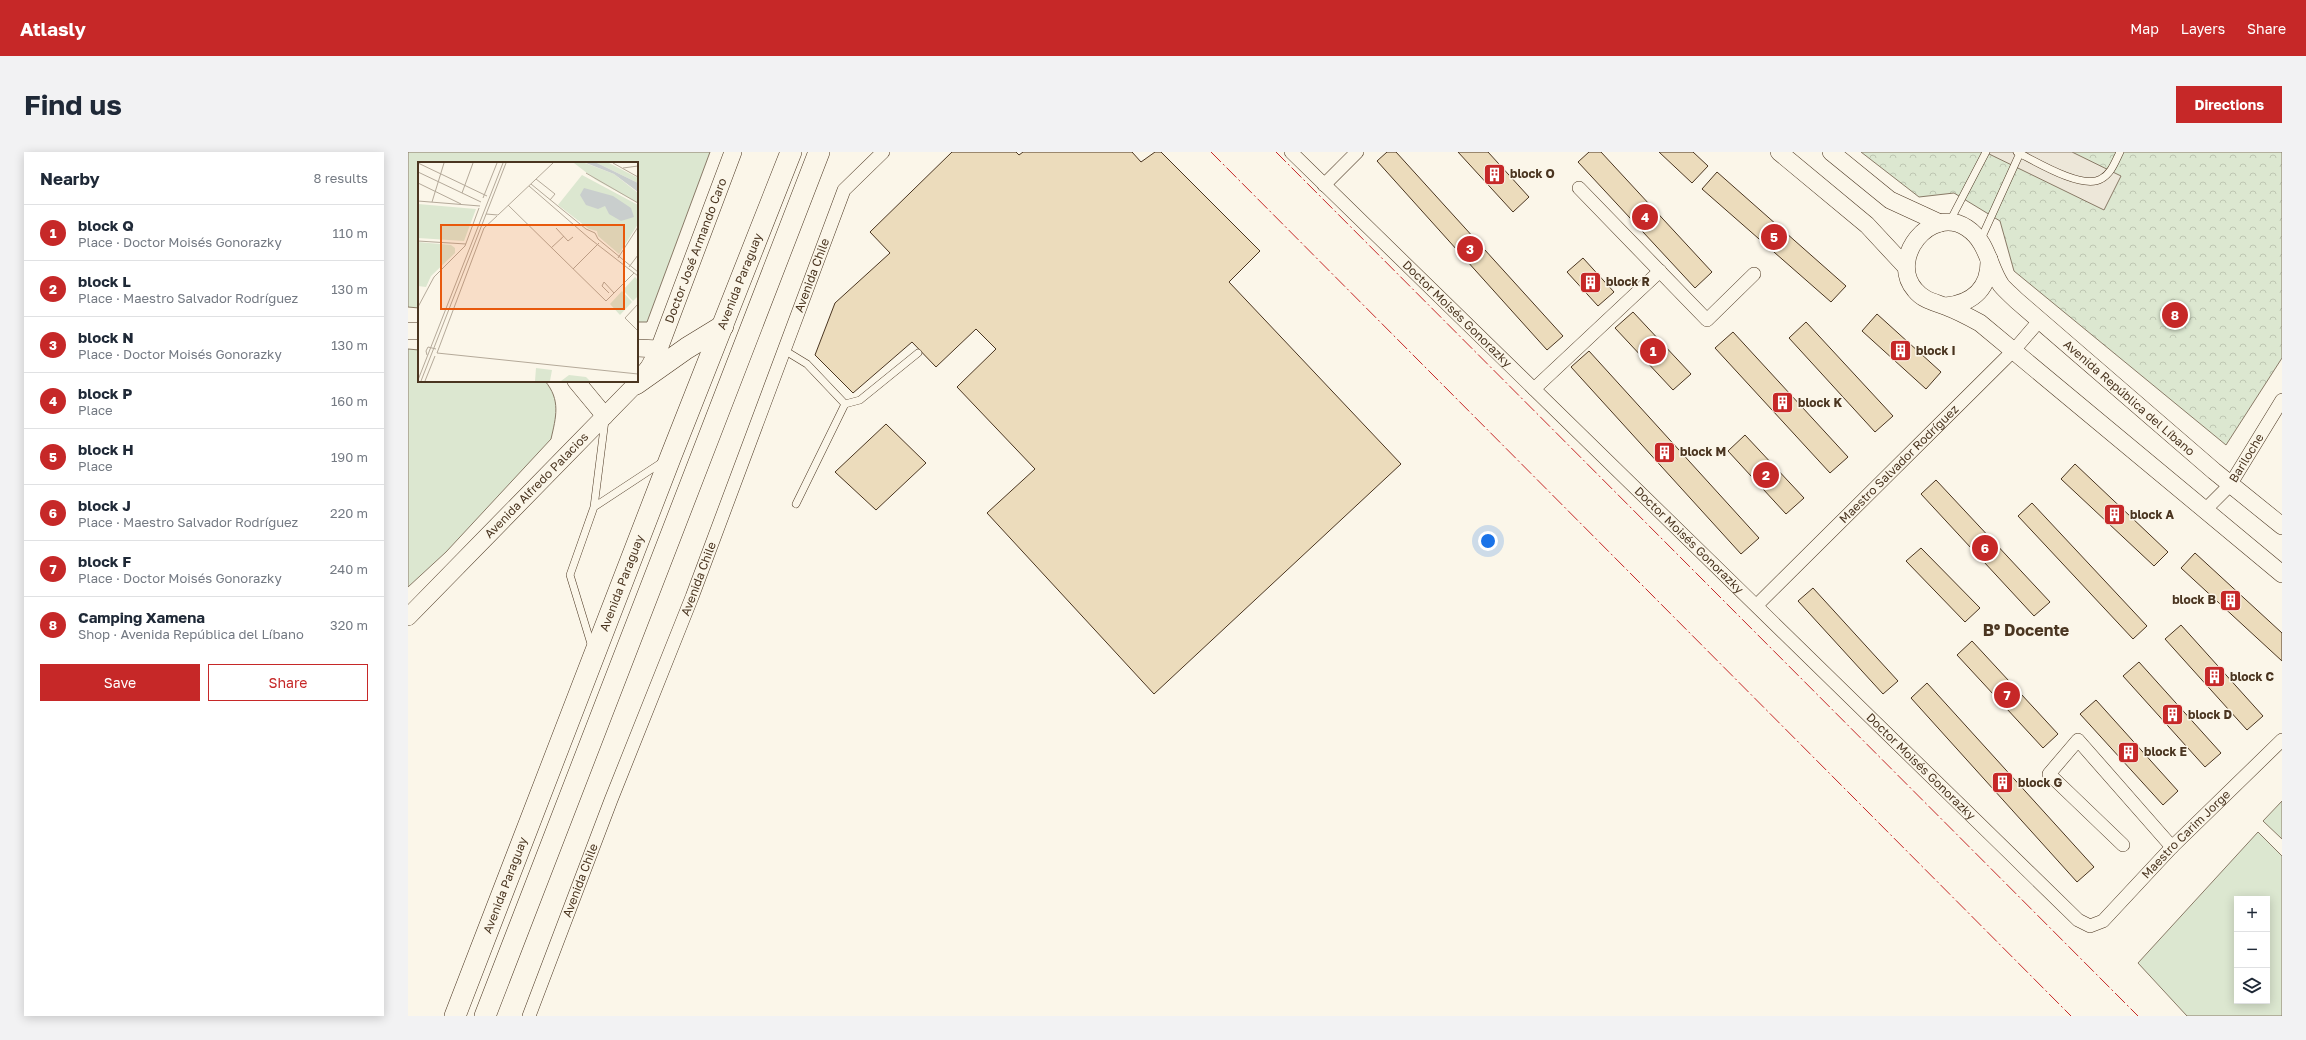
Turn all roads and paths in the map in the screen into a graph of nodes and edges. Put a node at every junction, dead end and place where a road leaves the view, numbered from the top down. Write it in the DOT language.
graph roads {
  1 [pos="733,152"];
  2 [pos="791,152"];
  3 [pos="819,152"];
  4 [pos="883,152"];
  5 [pos="1291,152"];
  6 [pos="1357,152"];
  7 [pos="1779,152"];
  8 [pos="1831,152"];
  9 [pos="1986,152"];
  10 [pos="2120,152"];
  11 [pos="2019,153"];
  12 [pos="1324,185"];
  13 [pos="1579,188"];
  14 [pos="1945,223"];
  15 [pos="1981,239"];
  16 [pos="1989,259"];
  17 [pos="1906,267"];
  18 [pos="1660,271"];
  19 [pos="1754,274"];
  20 [pos="1946,306"];
  21 [pos="2039,321"];
  22 [pos="723,326"];
  23 [pos="408,331"];
  24 [pos="418,332"];
  25 [pos="638,348"];
  26 [pos="687,348"];
  27 [pos="659,349"];
  28 [pos="2015,349"];
  29 [pos="784,350"];
  30 [pos="918,353"];
  31 [pos="638,381"];
  32 [pos="577,382"];
  33 [pos="636,384"];
  34 [pos="1534,389"];
  35 [pos="2282,400"];
  36 [pos="845,404"];
  37 [pos="605,416"];
  38 [pos="671,456"];
  39 [pos="2230,484"];
  40 [pos="796,504"];
  41 [pos="594,507"];
  42 [pos="2205,510"];
  43 [pos="2282,526"];
  44 [pos="2282,574"];
  45 [pos="1757,604"];
  46 [pos="408,617"];
  47 [pos="595,656"];
  48 [pos="2282,740"];
  49 [pos="2123,846"];
  50 [pos="2172,848"];
  51 [pos="2090,926"];
  52 [pos="455,1016"];
  53 [pos="485,1016"];
  54 [pos="529,1016"];
  1 -- 27 [label="street, Doctor José Armando Caro"];
  2 -- 22 [label="main road, Avenida Paraguay"];
  3 -- 53 [label="main road"];
  4 -- 29 [label="street, Avenida Chile"];
  5 -- 12 [label="street, Doctor Moisés Gonorazky"];
  6 -- 12 [label="street"];
  7 -- 17 [label="street"];
  8 -- 14 [label="street"];
  9 -- 14 [label="lane"];
  10 -- 11 [label="lane"];
  11 -- 15 [label="lane"];
  12 -- 34 [label="street, Doctor Moisés Gonorazky"];
  13 -- 18 [label="street"];
  14 -- 15 [label="street"];
  14 -- 17 [label="street"];
  15 -- 16 [label="street"];
  16 -- 20 [label="street"];
  16 -- 21 [label="street, Avenida República del Líbano"];
  17 -- 20 [label="street"];
  18 -- 19 [label="street"];
  18 -- 34 [label="street"];
  20 -- 28 [label="street"];
  21 -- 28 [label="street, Maestro Salvador Rodríguez"];
  21 -- 39 [label="street, Avenida República del Líbano"];
  22 -- 26 [label="main road"];
  22 -- 38 [label="main road, Avenida Paraguay"];
  23 -- 24 [label="street"];
  25 -- 27 [label="street"];
  26 -- 27 [label="main road"];
  26 -- 33 [label="main road"];
  27 -- 31 [label="street, Avenida Alfredo Palacios"];
  28 -- 42 [label="street"];
  28 -- 45 [label="street, Maestro Salvador Rodríguez"];
  29 -- 36 [label="lane"];
  29 -- 54 [label="street, Avenida Chile"];
  30 -- 36 [label="lane"];
  32 -- 37 [label="street"];
  33 -- 37 [label="street, Avenida Alfredo Palacios"];
  34 -- 45 [label="street, Doctor Moisés Gonorazky"];
  35 -- 39 [label="street, Bariloche"];
  36 -- 40 [label="lane"];
  37 -- 41 [label="lane"];
  37 -- 46 [label="street, Avenida Alfredo Palacios"];
  38 -- 41 [label="lane"];
  38 -- 47 [label="main road, Avenida Paraguay"];
  39 -- 42 [label="street, Bariloche"];
  39 -- 43 [label="street, Avenida República del Líbano"];
  41 -- 47 [label="lane"];
  42 -- 44 [label="street"];
  45 -- 51 [label="street, Doctor Moisés Gonorazky"];
  47 -- 52 [label="main road, Avenida Paraguay"];
  48 -- 50 [label="street, Maestro Carim Jorge"];
  49 -- 50 [label="street"];
  50 -- 51 [label="street, Maestro Carim Jorge"];
}
